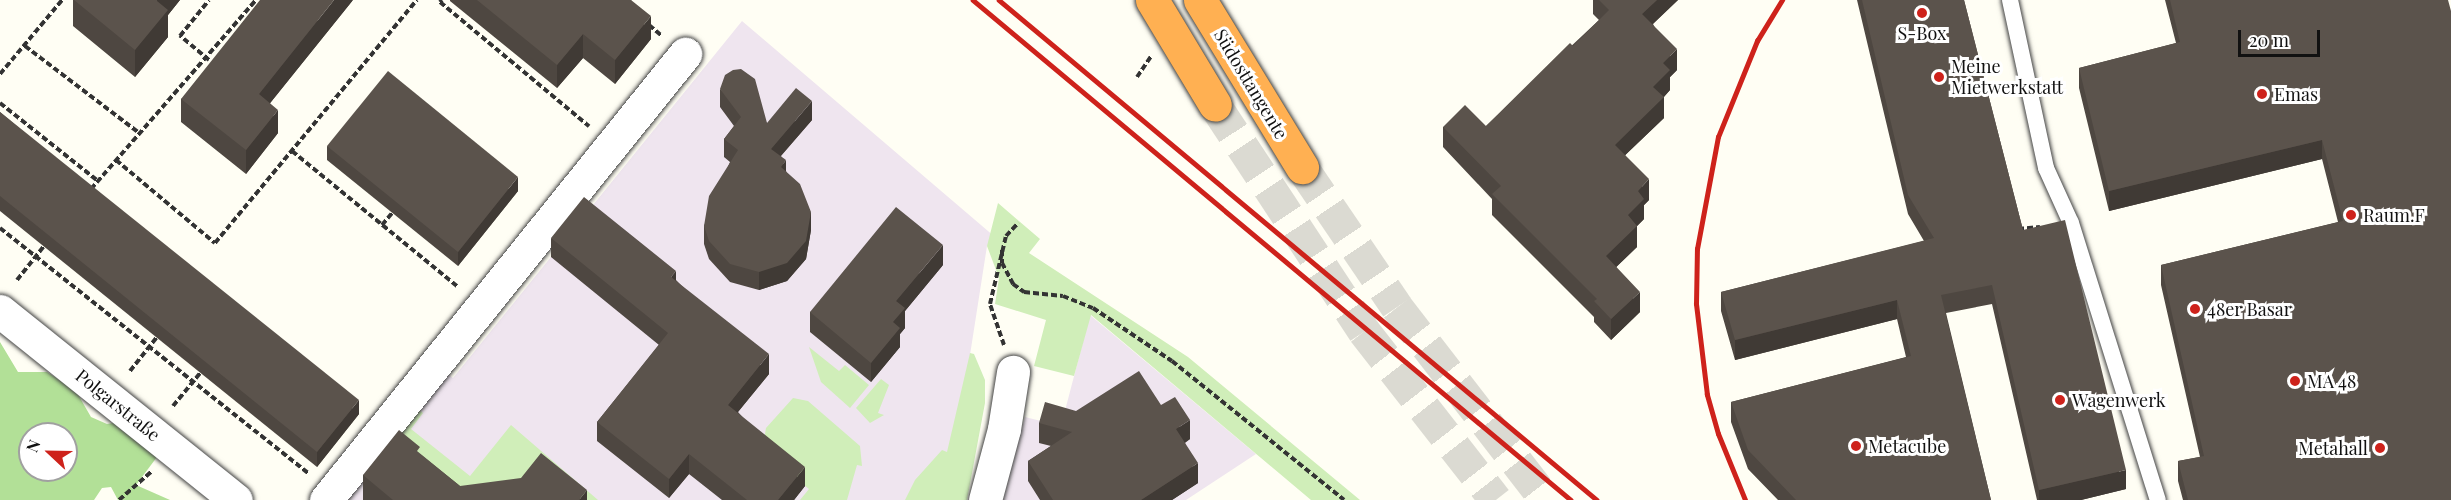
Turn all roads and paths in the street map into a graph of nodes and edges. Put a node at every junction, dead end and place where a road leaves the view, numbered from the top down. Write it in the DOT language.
graph roads {
  1 [pos="62,0"];
  2 [pos="209,0"];
  3 [pos="256,0"];
  4 [pos="417,0"];
  5 [pos="1152,0"];
  6 [pos="1200,0"];
  7 [pos="2010,0"];
  8 [pos="440,1"];
  9 [pos="640,18"];
  10 [pos="26,46"];
  11 [pos="685,54"];
  12 [pos="208,59"];
  13 [pos="211,65"];
  14 [pos="0,74"];
  15 [pos="0,103"];
  16 [pos="1215,105"];
  17 [pos="597,132"];
  18 [pos="139,133"];
  19 [pos="292,151"];
  20 [pos="116,160"];
  21 [pos="1302,167"];
  22 [pos="98,181"];
  23 [pos="87,194"];
  24 [pos="392,213"];
  25 [pos="1018,223"];
  26 [pos="2071,223"];
  27 [pos="382,225"];
  28 [pos="0,228"];
  29 [pos="2014,230"];
  30 [pos="44,246"];
  31 [pos="1002,250"];
  32 [pos="36,257"];
  33 [pos="17,280"];
  34 [pos="466,294"];
  35 [pos="0,311"];
  36 [pos="157,337"];
  37 [pos="150,347"];
  38 [pos="130,371"];
  39 [pos="201,372"];
  40 [pos="1013,372"];
  41 [pos="193,382"];
  42 [pos="173,406"];
  43 [pos="152,471"];
  44 [pos="321,490"];
  45 [pos="119,500"];
  46 [pos="236,500"];
  47 [pos="985,500"];
  48 [pos="1344,500"];
  49 [pos="2158,500"];
  1 -- 10 [label="path"];
  2 -- 12 [label="path"];
  3 -- 12 [label="path"];
  4 -- 19 [label="path"];
  5 -- 16 [label="highway"];
  6 -- 21 [label="highway, Südosttangente"];
  7 -- 26 [label="lane"];
  8 -- 17 [label="path"];
  9 -- 11 [label="path"];
  10 -- 14 [label="path"];
  10 -- 18 [label="path"];
  11 -- 44 [label="street"];
  12 -- 13 [label="path"];
  12 -- 18 [label="path"];
  15 -- 22 [label="path"];
  18 -- 20 [label="path"];
  19 -- 20 [label="path"];
  19 -- 27 [label="path"];
  20 -- 22 [label="path"];
  22 -- 23 [label="path"];
  24 -- 27 [label="path"];
  25 -- 31 [label="path"];
  26 -- 29 [label="path"];
  26 -- 49 [label="lane"];
  27 -- 34 [label="path"];
  28 -- 32 [label="path"];
  30 -- 32 [label="path"];
  31 -- 40 [label="path"];
  31 -- 48 [label="path"];
  32 -- 33 [label="path"];
  32 -- 37 [label="path"];
  35 -- 46 [label="street, Polgarstraße"];
  36 -- 37 [label="path"];
  37 -- 38 [label="path"];
  37 -- 41 [label="path"];
  39 -- 41 [label="path"];
  40 -- 47 [label="street"];
  41 -- 42 [label="path"];
  41 -- 44 [label="path"];
  43 -- 45 [label="path"];
}
